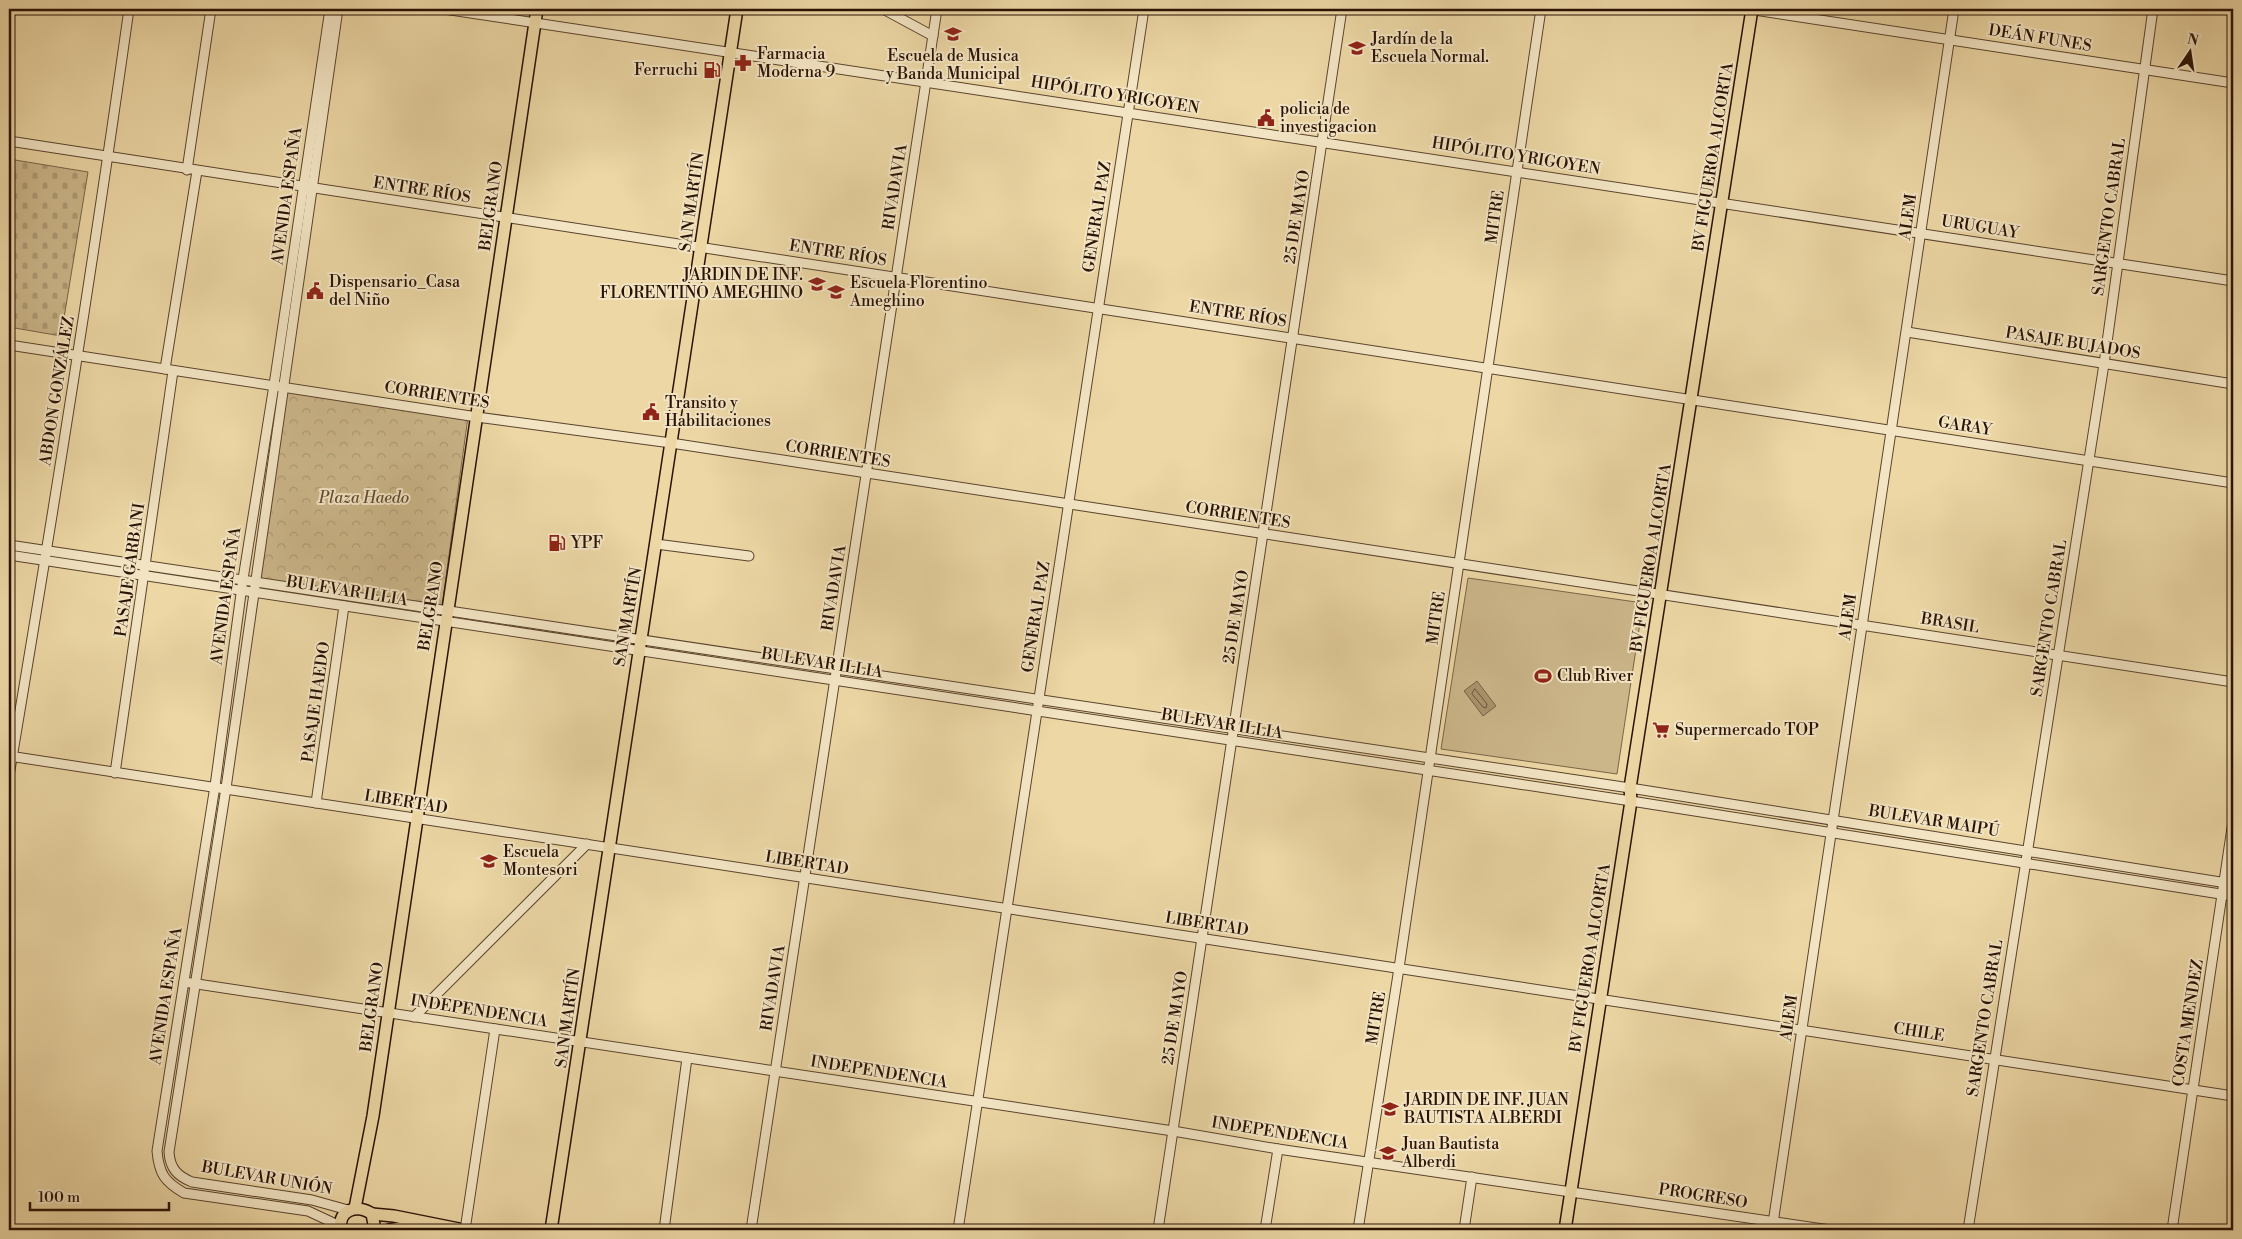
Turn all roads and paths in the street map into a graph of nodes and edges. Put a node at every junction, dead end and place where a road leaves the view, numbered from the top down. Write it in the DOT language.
graph roads {
  1 [pos="129,9"];
  2 [pos="211,9"];
  3 [pos="330,9"];
  4 [pos="338,9"];
  5 [pos="444,9"];
  6 [pos="537,9"];
  7 [pos="738,9"];
  8 [pos="883,9"];
  9 [pos="937,9"];
  10 [pos="1144,9"];
  11 [pos="1342,9"];
  12 [pos="1542,9"];
  13 [pos="1748,9"];
  14 [pos="1752,9"];
  15 [pos="1954,9"];
  16 [pos="2153,9"];
  17 [pos="534,22"];
  18 [pos="933,36"];
  19 [pos="1950,40"];
  20 [pos="731,52"];
  21 [pos="2144,70"];
  22 [pos="926,82"];
  23 [pos="2233,84"];
  24 [pos="1129,112"];
  25 [pos="9,141"];
  26 [pos="1323,142"];
  27 [pos="109,156"];
  28 [pos="187,170"];
  29 [pos="197,171"];
  30 [pos="1517,172"];
  31 [pos="304,186"];
  32 [pos="314,188"];
  33 [pos="1722,203"];
  34 [pos="505,217"];
  35 [pos="1921,233"];
  36 [pos="702,247"];
  37 [pos="2117,263"];
  38 [pos="896,277"];
  39 [pos="2233,281"];
  40 [pos="1099,308"];
  41 [pos="1908,332"];
  42 [pos="1293,338"];
  43 [pos="9,345"];
  44 [pos="77,356"];
  45 [pos="2104,364"];
  46 [pos="1488,368"];
  47 [pos="169,370"];
  48 [pos="2233,384"];
  49 [pos="274,385"];
  50 [pos="285,386"];
  51 [pos="1692,399"];
  52 [pos="477,417"];
  53 [pos="1891,430"];
  54 [pos="671,444"];
  55 [pos="2088,460"];
  56 [pos="866,473"];
  57 [pos="2233,483"];
  58 [pos="1069,504"];
  59 [pos="1264,534"];
  60 [pos="656,544"];
  61 [pos="9,545"];
  62 [pos="9,555"];
  63 [pos="46,556"];
  64 [pos="749,556"];
  65 [pos="1459,564"];
  66 [pos="146,565"];
  67 [pos="144,576"];
  68 [pos="243,580"];
  69 [pos="254,581"];
  70 [pos="242,590"];
  71 [pos="253,591"];
  72 [pos="1662,594"];
  73 [pos="344,606"];
  74 [pos="446,616"];
  75 [pos="1862,625"];
  76 [pos="640,645"];
  77 [pos="2059,655"];
  78 [pos="837,669"];
  79 [pos="835,680"];
  80 [pos="2233,682"];
  81 [pos="1039,700"];
  82 [pos="1037,711"];
  83 [pos="1234,729"];
  84 [pos="1232,740"];
  85 [pos="10,756"];
  86 [pos="1430,758"];
  87 [pos="1429,770"];
  88 [pos="114,773"];
  89 [pos="9,776"];
  90 [pos="215,786"];
  91 [pos="226,788"];
  92 [pos="1630,788"];
  93 [pos="1631,801"];
  94 [pos="316,803"];
  95 [pos="416,818"];
  96 [pos="1833,820"];
  97 [pos="2233,821"];
  98 [pos="1831,832"];
  99 [pos="587,844"];
  100 [pos="608,848"];
  101 [pos="2027,851"];
  102 [pos="2025,863"];
  103 [pos="805,878"];
  104 [pos="2229,883"];
  105 [pos="2223,894"];
  106 [pos="2233,896"];
  107 [pos="1007,909"];
  108 [pos="1202,938"];
  109 [pos="1399,968"];
  110 [pos="184,982"];
  111 [pos="194,984"];
  112 [pos="1600,999"];
  113 [pos="388,1013"];
  114 [pos="414,1017"];
  115 [pos="495,1029"];
  116 [pos="1802,1030"];
  117 [pos="582,1042"];
  118 [pos="687,1058"];
  119 [pos="1993,1059"];
  120 [pos="775,1071"];
  121 [pos="2193,1090"];
  122 [pos="2233,1096"];
  123 [pos="977,1102"];
  124 [pos="1173,1131"];
  125 [pos="1278,1149"];
  126 [pos="1368,1161"];
  127 [pos="180,1177"];
  128 [pos="1472,1177"];
  129 [pos="170,1185"];
  130 [pos="1571,1191"];
  131 [pos="352,1209"];
  132 [pos="372,1214"];
  133 [pos="427,1224"];
  134 [pos="1773,1226"];
  135 [pos="340,1229"];
  136 [pos="375,1230"];
  137 [pos="389,1230"];
  138 [pos="465,1230"];
  139 [pos="551,1230"];
  140 [pos="664,1230"];
  141 [pos="751,1230"];
  142 [pos="958,1230"];
  143 [pos="1158,1230"];
  144 [pos="1265,1230"];
  145 [pos="1358,1230"];
  146 [pos="1464,1230"];
  147 [pos="1565,1230"];
  148 [pos="1830,1230"];
  149 [pos="1968,1230"];
  150 [pos="2172,1230"];
  1 -- 27 [label="street, ABDON GONZÁLEZ"];
  2 -- 28 [label="street"];
  3 -- 31 [label="street, AVENIDA ESPAÑA"];
  4 -- 32 [label="street, AVENIDA ESPAÑA"];
  5 -- 17 [label="street, HIPÓLITO YRIGOYEN"];
  6 -- 17 [label="main road, BELGRANO"];
  7 -- 20 [label="main road, SAN MARTÍN"];
  8 -- 18 [label="street"];
  9 -- 18 [label="street, RIVADAVIA"];
  10 -- 24 [label="street, GENERAL PAZ"];
  11 -- 26 [label="street, 25 DE MAYO"];
  12 -- 30 [label="street, MITRE"];
  13 -- 14 [label="street, DEÁN FUNES"];
  14 -- 19 [label="street, DEÁN FUNES"];
  14 -- 33 [label="main road, BV FIGUEROA ALCORTA"];
  15 -- 19 [label="street, ALEM"];
  16 -- 21 [label="street, SARGENTO CABRAL"];
  17 -- 20 [label="street, HIPÓLITO YRIGOYEN"];
  17 -- 34 [label="main road, BELGRANO"];
  18 -- 22 [label="street, RIVADAVIA"];
  19 -- 21 [label="street, DEÁN FUNES"];
  19 -- 35 [label="street, ALEM"];
  20 -- 22 [label="street, HIPÓLITO YRIGOYEN"];
  20 -- 36 [label="main road, SAN MARTÍN"];
  21 -- 23 [label="street, DEÁN FUNES"];
  21 -- 37 [label="street, SARGENTO CABRAL"];
  22 -- 24 [label="street, HIPÓLITO YRIGOYEN"];
  22 -- 38 [label="street, RIVADAVIA"];
  24 -- 26 [label="street, HIPÓLITO YRIGOYEN"];
  24 -- 40 [label="street, GENERAL PAZ"];
  25 -- 27 [label="street, ENTRE RÍOS"];
  26 -- 30 [label="street, HIPÓLITO YRIGOYEN"];
  26 -- 42 [label="street, 25 DE MAYO"];
  27 -- 28 [label="street, ENTRE RÍOS"];
  27 -- 44 [label="street, ABDON GONZÁLEZ"];
  28 -- 29 [label="street, ENTRE RÍOS"];
  29 -- 31 [label="street, ENTRE RÍOS"];
  29 -- 47 [label="street, PASAJE GARBANI"];
  30 -- 33 [label="street, HIPÓLITO YRIGOYEN"];
  30 -- 46 [label="street, MITRE"];
  31 -- 32 [label="street, ENTRE RÍOS"];
  31 -- 49 [label="street, AVENIDA ESPAÑA"];
  32 -- 34 [label="street, ENTRE RÍOS"];
  32 -- 50 [label="street, AVENIDA ESPAÑA"];
  33 -- 35 [label="street, URUGUAY"];
  33 -- 51 [label="main road, BV FIGUEROA ALCORTA"];
  34 -- 36 [label="street, ENTRE RÍOS"];
  34 -- 52 [label="main road, BELGRANO"];
  35 -- 37 [label="street, URUGUAY"];
  35 -- 41 [label="street, ALEM"];
  36 -- 38 [label="street, ENTRE RÍOS"];
  36 -- 54 [label="main road, SAN MARTÍN"];
  37 -- 39 [label="street, URUGUAY"];
  37 -- 45 [label="street, SARGENTO CABRAL"];
  38 -- 40 [label="street, ENTRE RÍOS"];
  38 -- 56 [label="street, RIVADAVIA"];
  40 -- 42 [label="street, ENTRE RÍOS"];
  40 -- 58 [label="street, GENERAL PAZ"];
  41 -- 45 [label="street, PASAJE BUJADOS"];
  41 -- 53 [label="street, ALEM"];
  42 -- 46 [label="street, ENTRE RÍOS"];
  42 -- 59 [label="street, 25 DE MAYO"];
  43 -- 44 [label="street, CORRIENTES"];
  44 -- 47 [label="street, CORRIENTES"];
  44 -- 63 [label="street, ABDON GONZÁLEZ"];
  45 -- 48 [label="street, PASAJE BUJADOS"];
  45 -- 55 [label="street, SARGENTO CABRAL"];
  46 -- 51 [label="street, ENTRE RÍOS"];
  46 -- 65 [label="street, MITRE"];
  47 -- 49 [label="street, CORRIENTES"];
  47 -- 66 [label="street, PASAJE GARBANI"];
  49 -- 50 [label="street, CORRIENTES"];
  49 -- 68 [label="street, AVENIDA ESPAÑA"];
  50 -- 52 [label="street, CORRIENTES"];
  50 -- 69 [label="street, AVENIDA ESPAÑA"];
  51 -- 53 [label="street, GARAY"];
  51 -- 72 [label="main road, BV FIGUEROA ALCORTA"];
  52 -- 54 [label="street, CORRIENTES"];
  52 -- 74 [label="main road, BELGRANO"];
  53 -- 55 [label="street, GARAY"];
  53 -- 75 [label="street, ALEM"];
  54 -- 56 [label="street, CORRIENTES"];
  54 -- 60 [label="main road, SAN MARTÍN"];
  55 -- 57 [label="street, GARAY"];
  55 -- 77 [label="street, SARGENTO CABRAL"];
  56 -- 58 [label="street, CORRIENTES"];
  56 -- 78 [label="street, RIVADAVIA"];
  58 -- 59 [label="street, CORRIENTES"];
  58 -- 81 [label="street, GENERAL PAZ"];
  59 -- 65 [label="street, CORRIENTES"];
  59 -- 83 [label="street, 25 DE MAYO"];
  60 -- 64 [label="street"];
  60 -- 76 [label="main road, SAN MARTÍN"];
  61 -- 63 [label="street, BULEVAR ILLIA"];
  62 -- 63 [label="street, BULEVAR ILLIA"];
  63 -- 66 [label="street, BULEVAR ILLIA"];
  63 -- 67 [label="street, BULEVAR ILLIA"];
  63 -- 85 [label="street, ABDON GONZÁLEZ"];
  65 -- 72 [label="street, CORRIENTES"];
  65 -- 86 [label="street, MITRE"];
  66 -- 67 [label="street, PASAJE GARBANI"];
  66 -- 68 [label="street, BULEVAR ILLIA"];
  67 -- 70 [label="street, BULEVAR ILLIA"];
  67 -- 88 [label="street, PASAJE GARBANI"];
  68 -- 69 [label="street, BULEVAR ILLIA"];
  68 -- 70 [label="street, AVENIDA ESPAÑA"];
  69 -- 71 [label="street, AVENIDA ESPAÑA"];
  69 -- 74 [label="street, BULEVAR ILLIA"];
  70 -- 71 [label="street, BULEVAR ILLIA"];
  70 -- 90 [label="street, AVENIDA ESPAÑA"];
  71 -- 73 [label="street, BULEVAR ILLIA"];
  71 -- 91 [label="street, AVENIDA ESPAÑA"];
  72 -- 75 [label="street, BRASIL"];
  72 -- 92 [label="main road, BV FIGUEROA ALCORTA"];
  73 -- 74 [label="street, BULEVAR ILLIA"];
  73 -- 94 [label="street, PASAJE HAEDO"];
  74 -- 76 [label="street, BULEVAR ILLIA"];
  74 -- 95 [label="main road, BELGRANO"];
  75 -- 77 [label="street, BRASIL"];
  75 -- 96 [label="street, ALEM"];
  76 -- 78 [label="street, BULEVAR ILLIA"];
  76 -- 79 [label="street, BULEVAR ILLIA"];
  76 -- 100 [label="main road, SAN MARTÍN"];
  77 -- 80 [label="street, BRASIL"];
  77 -- 101 [label="street, SARGENTO CABRAL"];
  78 -- 79 [label="street, RIVADAVIA"];
  78 -- 81 [label="street, BULEVAR ILLIA"];
  79 -- 82 [label="street, BULEVAR ILLIA"];
  79 -- 103 [label="street, RIVADAVIA"];
  81 -- 82 [label="street, GENERAL PAZ"];
  81 -- 83 [label="street, BULEVAR ILLIA"];
  82 -- 84 [label="street, BULEVAR ILLIA"];
  82 -- 107 [label="street, GENERAL PAZ"];
  83 -- 84 [label="street, 25 DE MAYO"];
  83 -- 86 [label="street, BULEVAR ILLIA"];
  84 -- 87 [label="street, BULEVAR ILLIA"];
  84 -- 108 [label="street, 25 DE MAYO"];
  85 -- 88 [label="street, LIBERTAD"];
  85 -- 89 [label="street, ABDON GONZÁLEZ"];
  86 -- 87 [label="street, MITRE"];
  86 -- 92 [label="street, BULEVAR ILLIA"];
  87 -- 93 [label="street, BULEVAR ILLIA"];
  87 -- 109 [label="street, MITRE"];
  88 -- 90 [label="street, LIBERTAD"];
  90 -- 91 [label="street, LIBERTAD"];
  90 -- 110 [label="street, AVENIDA ESPAÑA"];
  91 -- 94 [label="street, LIBERTAD"];
  91 -- 111 [label="street, AVENIDA ESPAÑA"];
  92 -- 93 [label="main road, BV FIGUEROA ALCORTA"];
  92 -- 96 [label="street, BULEVAR MAIPÚ"];
  93 -- 98 [label="street, BULEVAR MAIPÚ"];
  93 -- 112 [label="main road, BV FIGUEROA ALCORTA"];
  94 -- 95 [label="street, LIBERTAD"];
  95 -- 99 [label="street, LIBERTAD"];
  95 -- 113 [label="main road, BELGRANO"];
  96 -- 98 [label="street, ALEM"];
  96 -- 101 [label="street, BULEVAR MAIPÚ"];
  97 -- 104 [label="street, COSTA MENDEZ"];
  98 -- 102 [label="street, BULEVAR MAIPÚ"];
  98 -- 116 [label="street, ALEM"];
  99 -- 100 [label="street, LIBERTAD"];
  99 -- 114 [label="street"];
  100 -- 103 [label="street, LIBERTAD"];
  100 -- 117 [label="main road, SAN MARTÍN"];
  101 -- 102 [label="street, SARGENTO CABRAL"];
  101 -- 104 [label="street, BULEVAR MAIPÚ"];
  102 -- 105 [label="street, BULEVAR MAIPÚ"];
  102 -- 119 [label="street, SARGENTO CABRAL"];
  103 -- 107 [label="street, LIBERTAD"];
  103 -- 120 [label="street, RIVADAVIA"];
  104 -- 105 [label="street, COSTA MENDEZ"];
  105 -- 106 [label="street, BULEVAR MAIPÚ"];
  105 -- 121 [label="street, COSTA MENDEZ"];
  107 -- 108 [label="street, LIBERTAD"];
  107 -- 123 [label="street, GENERAL PAZ"];
  108 -- 109 [label="street, LIBERTAD"];
  108 -- 124 [label="street, 25 DE MAYO"];
  109 -- 112 [label="street, LIBERTAD"];
  109 -- 126 [label="street, MITRE"];
  110 -- 111 [label="street, INDEPENDENCIA"];
  110 -- 129 [label="street, AVENIDA ESPAÑA"];
  111 -- 113 [label="street, INDEPENDENCIA"];
  111 -- 127 [label="street, AVENIDA ESPAÑA"];
  112 -- 116 [label="street, CHILE"];
  112 -- 130 [label="main road, BV FIGUEROA ALCORTA"];
  113 -- 114 [label="street, INDEPENDENCIA"];
  113 -- 131 [label="main road, BELGRANO"];
  114 -- 115 [label="street, INDEPENDENCIA"];
  115 -- 117 [label="street, INDEPENDENCIA"];
  115 -- 138 [label="street"];
  116 -- 119 [label="street, CHILE"];
  116 -- 134 [label="street, ALEM"];
  117 -- 118 [label="street, INDEPENDENCIA"];
  117 -- 139 [label="main road, SAN MARTÍN"];
  118 -- 120 [label="street, INDEPENDENCIA"];
  118 -- 140 [label="street"];
  119 -- 121 [label="street, CHILE"];
  119 -- 149 [label="street, SARGENTO CABRAL"];
  120 -- 123 [label="street, INDEPENDENCIA"];
  120 -- 141 [label="street, RIVADAVIA"];
  121 -- 122 [label="street, CHILE"];
  121 -- 150 [label="street, COSTA MENDEZ"];
  123 -- 124 [label="street, INDEPENDENCIA"];
  123 -- 142 [label="street, GENERAL PAZ"];
  124 -- 125 [label="street, INDEPENDENCIA"];
  124 -- 143 [label="street, 25 DE MAYO"];
  125 -- 126 [label="street, INDEPENDENCIA"];
  125 -- 144 [label="street"];
  126 -- 128 [label="street, INDEPENDENCIA"];
  126 -- 145 [label="street, MITRE"];
  127 -- 131 [label="street, BULEVAR UNIÓN"];
  128 -- 130 [label="street, INDEPENDENCIA"];
  128 -- 146 [label="street"];
  129 -- 135 [label="street, BULEVAR UNIÓN"];
  130 -- 134 [label="street, PROGRESO"];
  130 -- 147 [label="main road, BV FIGUEROA ALCORTA"];
  131 -- 132 [label="main road"];
  131 -- 135 [label="main road, BELGRANO"];
  132 -- 133 [label="main road"];
  132 -- 136 [label="main road"];
  133 -- 137 [label="main road"];
  133 -- 138 [label="main road"];
  134 -- 148 [label="street, PROGRESO"];
}
